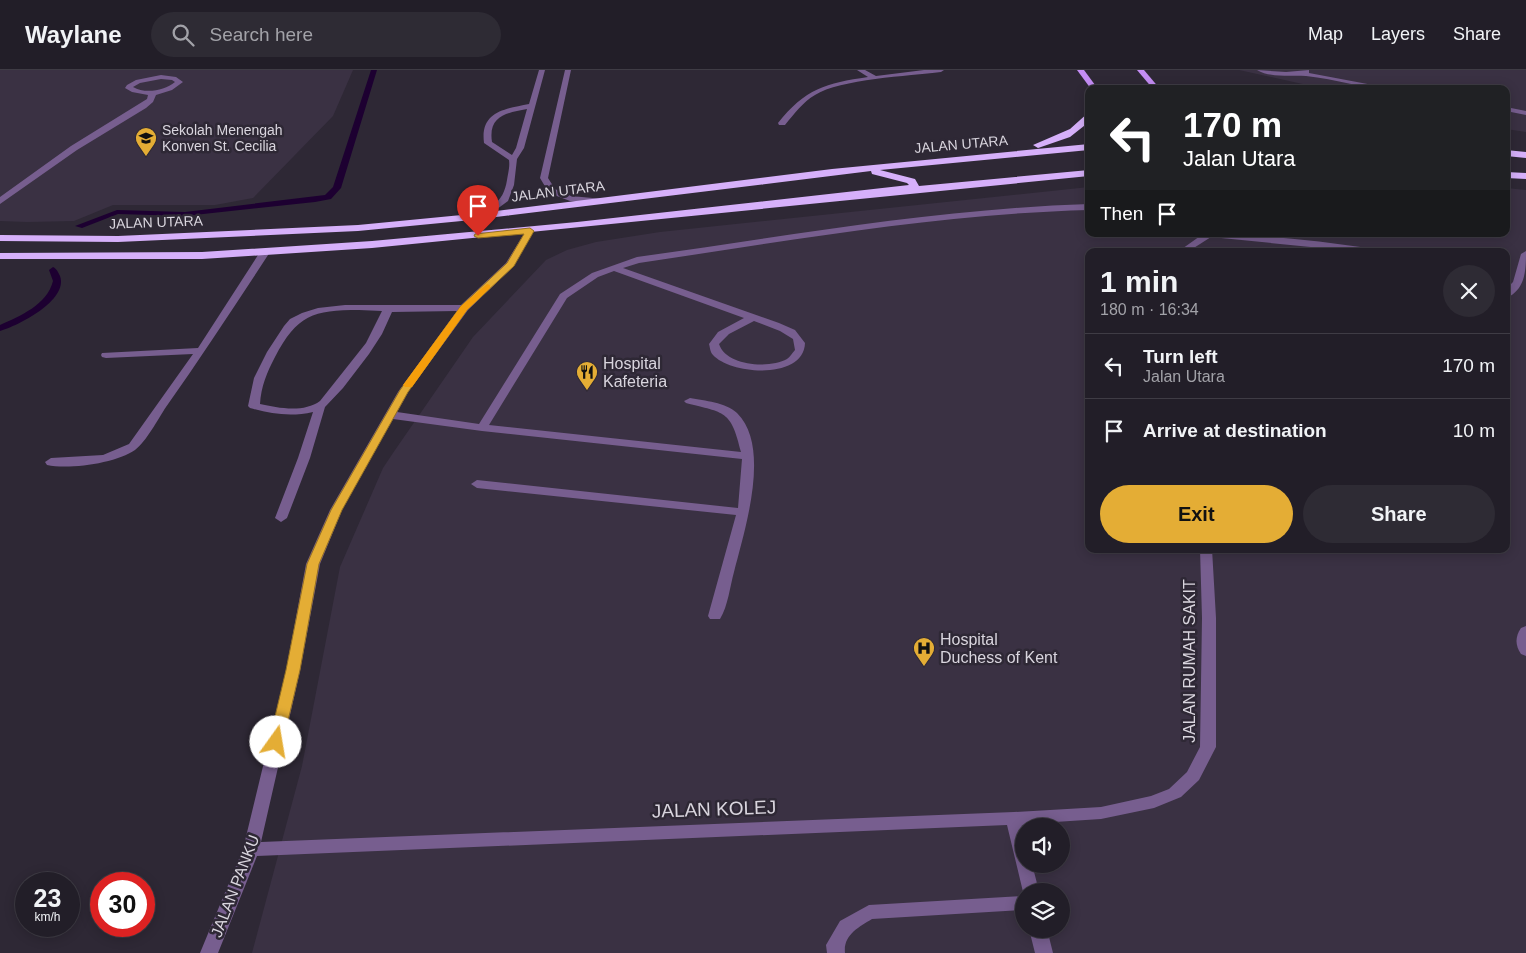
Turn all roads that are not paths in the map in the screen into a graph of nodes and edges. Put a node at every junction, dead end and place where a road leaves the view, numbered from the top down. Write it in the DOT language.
graph roads {
  1 [pos="542,70"];
  2 [pos="568,70"];
  3 [pos="860,70"];
  4 [pos="941,70"];
  5 [pos="1080,70"];
  6 [pos="1140,70"];
  7 [pos="1260,70"];
  8 [pos="1306,72"];
  9 [pos="875,78"];
  10 [pos="1092,85"];
  11 [pos="1153,85"];
  12 [pos="1371,85"];
  13 [pos="153,92"];
  14 [pos="532,106"];
  15 [pos="1510,110"];
  16 [pos="1526,113"];
  17 [pos="1085,121"];
  18 [pos="782,123"];
  19 [pos="1085,147"];
  20 [pos="1510,153"];
  21 [pos="1526,155"];
  22 [pos="973,158"];
  23 [pos="513,159"];
  24 [pos="861,169"];
  25 [pos="1085,173"];
  26 [pos="1510,175"];
  27 [pos="1526,176"];
  28 [pos="914,188"];
  29 [pos="0,201"];
  30 [pos="600,201"];
  31 [pos="1085,207"];
  32 [pos="472,216"];
  33 [pos="530,231"];
  34 [pos="1204,237"];
  35 [pos="1242,237"];
  36 [pos="0,238"];
  37 [pos="1187,248"];
  38 [pos="1348,248"];
  39 [pos="265,252"];
  40 [pos="1526,254"];
  41 [pos="0,256"];
  42 [pos="613,268"];
  43 [pos="1510,289"];
  44 [pos="464,308"];
  45 [pos="388,309"];
  46 [pos="753,318"];
  47 [pos="201,351"];
  48 [pos="106,355"];
  49 [pos="690,401"];
  50 [pos="320,406"];
  51 [pos="391,416"];
  52 [pos="482,428"];
  53 [pos="748,456"];
  54 [pos="51,462"];
  55 [pos="477,484"];
  56 [pos="743,512"];
  57 [pos="281,518"];
  58 [pos="1206,553"];
  59 [pos="715,616"];
  60 [pos="1526,631"];
  61 [pos="1526,651"];
  62 [pos="1175,793"];
  63 [pos="1014,818"];
  64 [pos="1015,822"];
  65 [pos="252,849"];
  66 [pos="1015,904"];
  67 [pos="1040,938"];
  68 [pos="209,953"];
  69 [pos="836,953"];
  70 [pos="1044,953"];
  1 -- 14 [label="street"];
  2 -- 30 [label="street"];
  3 -- 9 [label="street"];
  4 -- 9 [label="street"];
  5 -- 10 [label="main road"];
  6 -- 11 [label="main road"];
  7 -- 8 [label="street"];
  8 -- 12 [label="street"];
  9 -- 18 [label="street"];
  13 -- 13 [label="street"];
  13 -- 29 [label="street"];
  14 -- 23 [label="street"];
  14 -- 23 [label="street"];
  15 -- 16 [label="street"];
  17 -- 22 [label="highway"];
  19 -- 22 [label="highway, JALAN UTARA"];
  20 -- 21 [label="highway"];
  22 -- 24 [label="highway, JALAN UTARA"];
  23 -- 32 [label="street"];
  24 -- 28 [label="highway"];
  24 -- 30 [label="highway, JALAN UTARA"];
  25 -- 28 [label="highway, JALAN UTARA"];
  26 -- 27 [label="highway"];
  28 -- 33 [label="highway, JALAN UTARA"];
  30 -- 32 [label="highway, JALAN UTARA"];
  31 -- 42 [label="street"];
  32 -- 36 [label="highway, JALAN UTARA"];
  33 -- 39 [label="highway, JALAN UTARA"];
  33 -- 44 [label="street, JALAN PANKU"];
  34 -- 37 [label="street"];
  35 -- 38 [label="street"];
  39 -- 41 [label="highway, JALAN UTARA"];
  39 -- 47 [label="street"];
  40 -- 43 [label="street"];
  42 -- 46 [label="street"];
  42 -- 52 [label="street"];
  44 -- 45 [label="street"];
  44 -- 51 [label="street, JALAN PANKU"];
  45 -- 50 [label="street"];
  45 -- 50 [label="street"];
  46 -- 46 [label="street"];
  47 -- 48 [label="street"];
  47 -- 54 [label="street"];
  49 -- 53 [label="street"];
  50 -- 57 [label="street"];
  51 -- 52 [label="street"];
  51 -- 65 [label="street, JALAN PANKU"];
  52 -- 53 [label="street"];
  53 -- 56 [label="street"];
  55 -- 56 [label="street"];
  56 -- 59 [label="street"];
  58 -- 62 [label="street, JALAN RUMAH SAKIT"];
  60 -- 61 [label="street"];
  62 -- 63 [label="street, JALAN KOLEJ"];
  63 -- 64 [label="street"];
  63 -- 65 [label="street, JALAN KOLEJ"];
  65 -- 68 [label="street, JALAN PANKU"];
  66 -- 69 [label="street"];
  67 -- 70 [label="street"];
}
